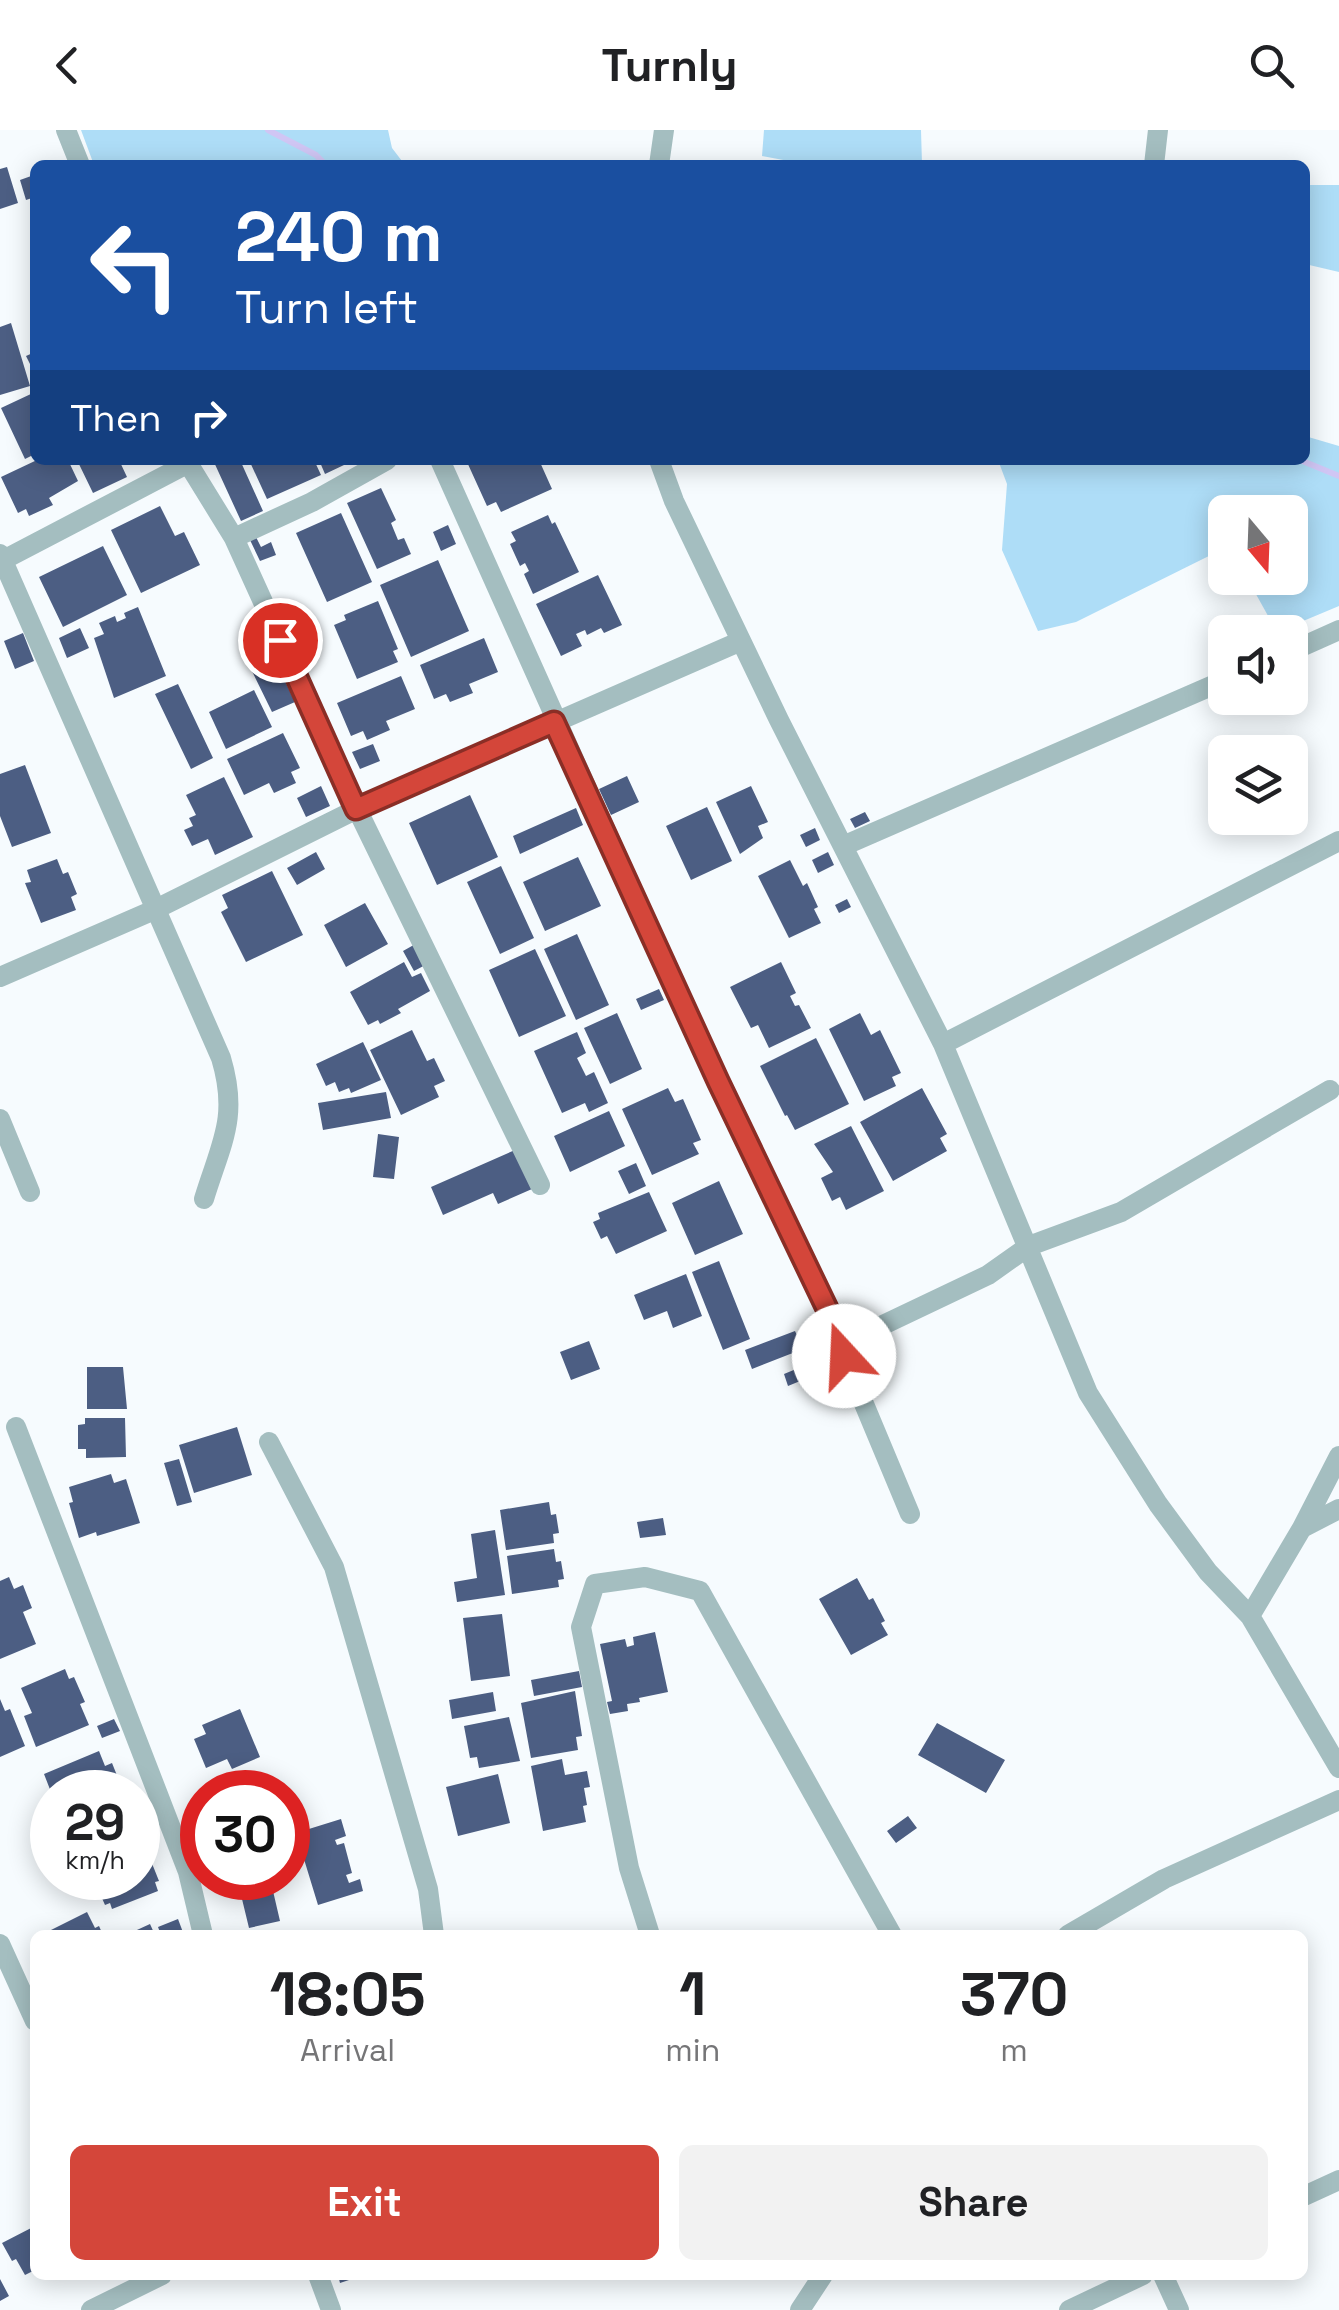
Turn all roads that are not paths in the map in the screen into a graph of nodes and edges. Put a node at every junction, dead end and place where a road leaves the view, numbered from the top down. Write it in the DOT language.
graph roads {
  1 [pos="66,130"];
  2 [pos="664,130"];
  3 [pos="1158,130"];
  4 [pos="78,160"];
  5 [pos="660,160"];
  6 [pos="1155,160"];
  7 [pos="180,465"];
  8 [pos="188,465"];
  9 [pos="378,465"];
  10 [pos="442,465"];
  11 [pos="661,465"];
  12 [pos="234,538"];
  13 [pos="1,555"];
  14 [pos="1339,630"];
  15 [pos="741,640"];
  16 [pos="1308,644"];
  17 [pos="1208,687"];
  18 [pos="554,722"];
  19 [pos="356,809"];
  20 [pos="1339,841"];
  21 [pos="843,846"];
  22 [pos="154,910"];
  23 [pos="0,977"];
  24 [pos="942,1044"];
  25 [pos="1330,1090"];
  26 [pos="0,1118"];
  27 [pos="540,1185"];
  28 [pos="30,1192"];
  29 [pos="204,1199"];
  30 [pos="1030,1246"];
  31 [pos="844,1344"];
  32 [pos="16,1427"];
  33 [pos="269,1442"];
  34 [pos="1339,1456"];
  35 [pos="1339,1509"];
  36 [pos="910,1514"];
  37 [pos="1302,1528"];
  38 [pos="1250,1616"];
  39 [pos="1339,1768"];
  40 [pos="1339,1800"];
  41 [pos="202,1930"];
  42 [pos="433,1930"];
  43 [pos="648,1930"];
  44 [pos="889,1930"];
  45 [pos="1077,1930"];
  46 [pos="0,1944"];
  47 [pos="30,2010"];
  48 [pos="1339,2180"];
  49 [pos="1308,2194"];
  50 [pos="138,2280"];
  51 [pos="320,2280"];
  52 [pos="820,2280"];
  53 [pos="1132,2280"];
  54 [pos="1164,2280"];
  55 [pos="91,2310"];
  56 [pos="332,2310"];
  57 [pos="800,2310"];
  58 [pos="1069,2310"];
  59 [pos="1179,2310"];
  1 -- 4 [label="street"];
  2 -- 5 [label="street"];
  3 -- 6 [label="street"];
  7 -- 13 [label="street"];
  8 -- 12 [label="street"];
  9 -- 12 [label="street"];
  10 -- 18 [label="street"];
  11 -- 15 [label="street"];
  12 -- 19 [label="street"];
  13 -- 22 [label="street"];
  14 -- 16 [label="street"];
  15 -- 18 [label="street"];
  15 -- 21 [label="street"];
  17 -- 21 [label="street"];
  18 -- 19 [label="street"];
  18 -- 31 [label="street"];
  19 -- 22 [label="street"];
  19 -- 27 [label="street"];
  20 -- 24 [label="street"];
  21 -- 24 [label="street"];
  22 -- 23 [label="street"];
  22 -- 29 [label="street"];
  24 -- 30 [label="street"];
  25 -- 30 [label="street"];
  26 -- 28 [label="street"];
  30 -- 31 [label="street"];
  30 -- 38 [label="street"];
  31 -- 36 [label="street"];
  32 -- 41 [label="street"];
  33 -- 42 [label="street"];
  34 -- 37 [label="street"];
  35 -- 37 [label="street"];
  37 -- 38 [label="street"];
  38 -- 39 [label="street"];
  40 -- 45 [label="street"];
  43 -- 44 [label="street"];
  46 -- 47 [label="street"];
  48 -- 49 [label="street"];
  50 -- 55 [label="street"];
  51 -- 56 [label="street"];
  52 -- 57 [label="street"];
  53 -- 58 [label="street"];
  54 -- 59 [label="street"];
}
